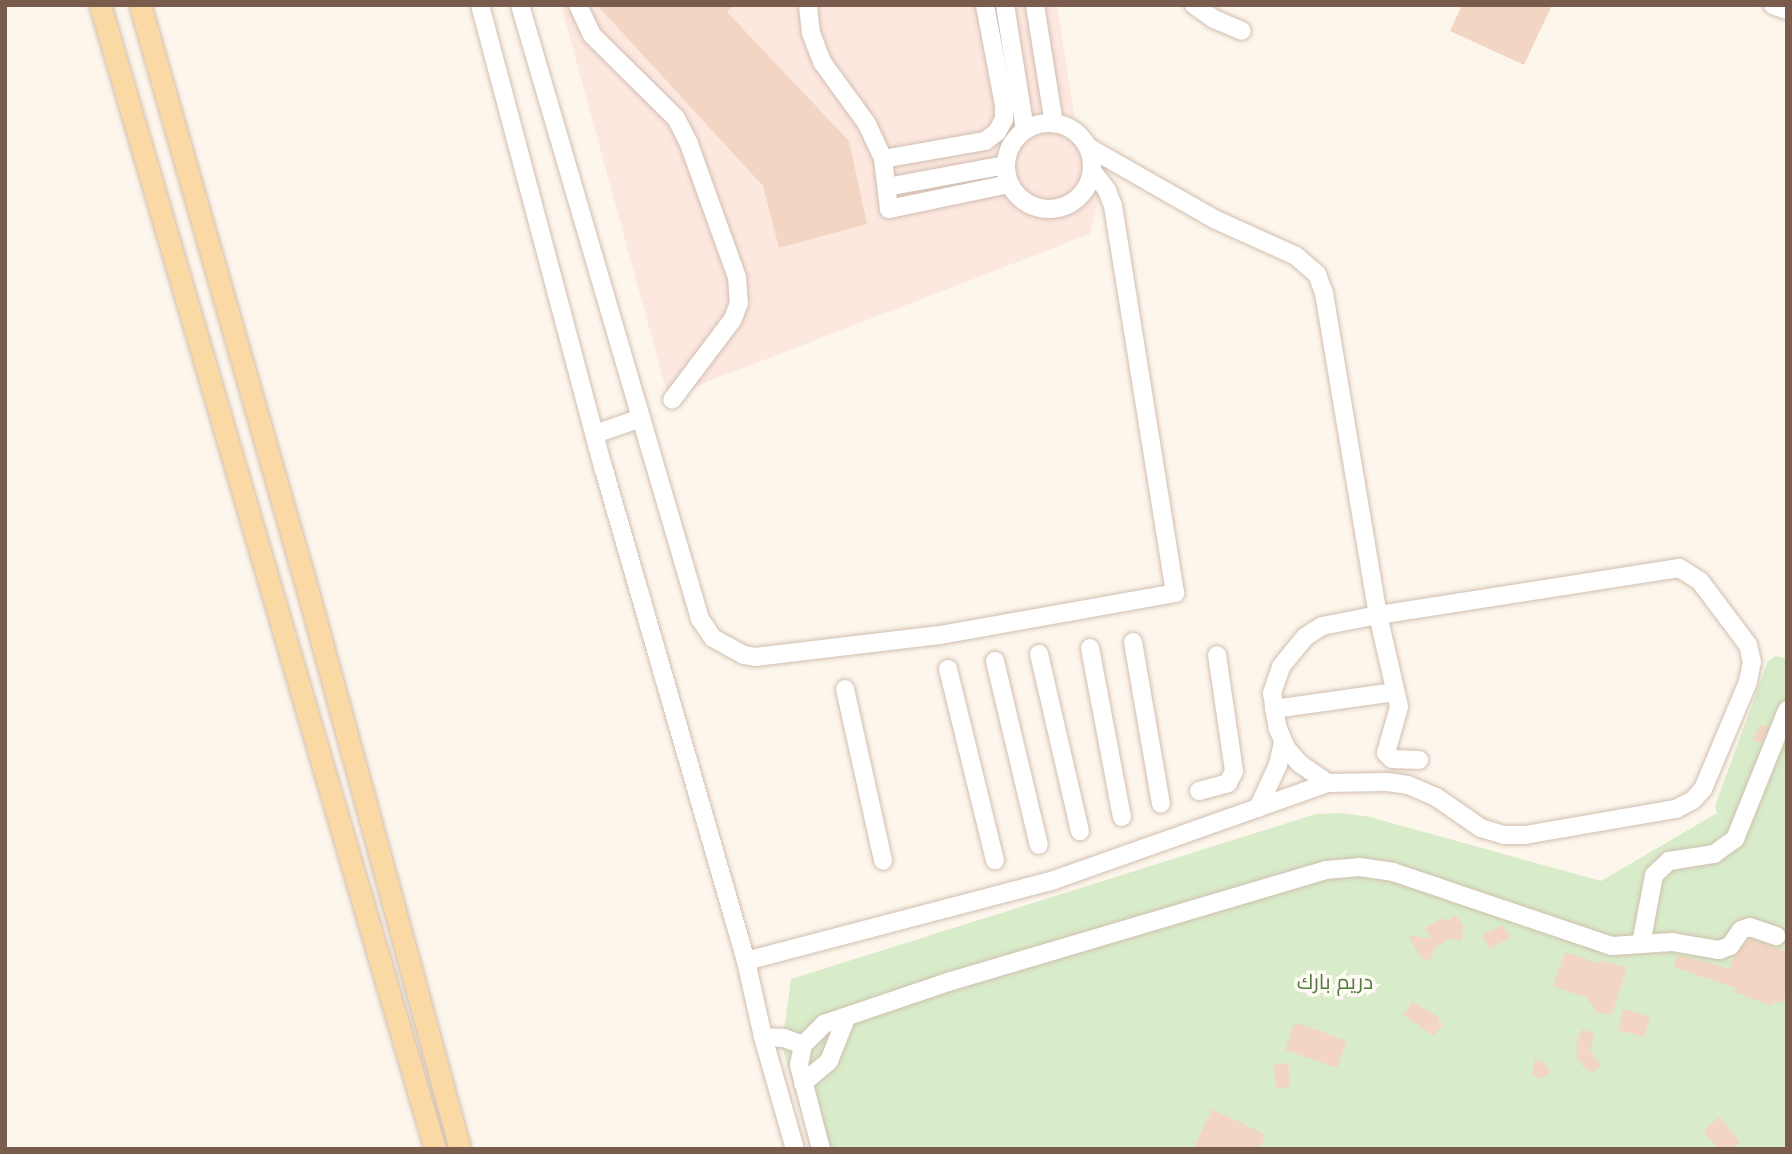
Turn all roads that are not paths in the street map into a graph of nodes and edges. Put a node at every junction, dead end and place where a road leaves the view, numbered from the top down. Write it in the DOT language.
graph roads {
  1 [pos="100,5"];
  2 [pos="140,5"];
  3 [pos="480,5"];
  4 [pos="520,5"];
  5 [pos="578,5"];
  6 [pos="808,5"];
  7 [pos="985,5"];
  8 [pos="1005,5"];
  9 [pos="1035,5"];
  10 [pos="1194,5"];
  11 [pos="1773,5"];
  12 [pos="1787,10"];
  13 [pos="1242,31"];
  14 [pos="1054,124"];
  15 [pos="1025,130"];
  16 [pos="1088,147"];
  17 [pos="883,159"];
  18 [pos="1006,165"];
  19 [pos="1092,171"];
  20 [pos="1009,184"];
  21 [pos="887,187"];
  22 [pos="672,400"];
  23 [pos="641,418"];
  24 [pos="595,434"];
  25 [pos="1378,615"];
  26 [pos="1133,642"];
  27 [pos="1090,648"];
  28 [pos="1040,654"];
  29 [pos="1217,654"];
  30 [pos="995,661"];
  31 [pos="948,669"];
  32 [pos="845,689"];
  33 [pos="1395,692"];
  34 [pos="1274,709"];
  35 [pos="1787,710"];
  36 [pos="1283,743"];
  37 [pos="1419,760"];
  38 [pos="1328,783"];
  39 [pos="1199,791"];
  40 [pos="1161,804"];
  41 [pos="1258,808"];
  42 [pos="1122,817"];
  43 [pos="1080,831"];
  44 [pos="1039,845"];
  45 [pos="995,860"];
  46 [pos="883,861"];
  47 [pos="1776,936"];
  48 [pos="1641,944"];
  49 [pos="746,961"];
  50 [pos="847,1016"];
  51 [pos="763,1037"];
  52 [pos="803,1045"];
  53 [pos="803,1083"];
  54 [pos="435,1149"];
  55 [pos="460,1149"];
  56 [pos="795,1149"];
  57 [pos="821,1149"];
  1 -- 54 [label="main road"];
  2 -- 55 [label="main road"];
  3 -- 24 [label="street"];
  4 -- 23 [label="street"];
  5 -- 22 [label="street"];
  6 -- 17 [label="street"];
  7 -- 17 [label="street"];
  8 -- 15 [label="street"];
  9 -- 14 [label="street"];
  10 -- 13 [label="street"];
  11 -- 12 [label="street"];
  14 -- 15 [label="street"];
  14 -- 16 [label="street"];
  15 -- 18 [label="street"];
  16 -- 19 [label="street"];
  16 -- 25 [label="street"];
  17 -- 21 [label="street"];
  18 -- 20 [label="street"];
  18 -- 21 [label="street"];
  19 -- 20 [label="street"];
  19 -- 23 [label="street"];
  20 -- 21 [label="street"];
  23 -- 24 [label="street"];
  24 -- 49 [label="street"];
  25 -- 33 [label="street"];
  25 -- 34 [label="street"];
  25 -- 38 [label="street"];
  26 -- 40 [label="street"];
  27 -- 42 [label="street"];
  28 -- 43 [label="street"];
  29 -- 39 [label="street"];
  30 -- 44 [label="street"];
  31 -- 45 [label="street"];
  32 -- 46 [label="street"];
  33 -- 34 [label="street"];
  33 -- 37 [label="street"];
  34 -- 36 [label="street"];
  35 -- 48 [label="street"];
  36 -- 38 [label="street"];
  36 -- 41 [label="street"];
  38 -- 41 [label="street"];
  41 -- 49 [label="street"];
  47 -- 48 [label="street"];
  48 -- 50 [label="street"];
  49 -- 51 [label="street"];
  50 -- 52 [label="street"];
  50 -- 53 [label="street"];
  51 -- 52 [label="street"];
  51 -- 56 [label="street"];
  52 -- 53 [label="street"];
  53 -- 57 [label="street"];
}
